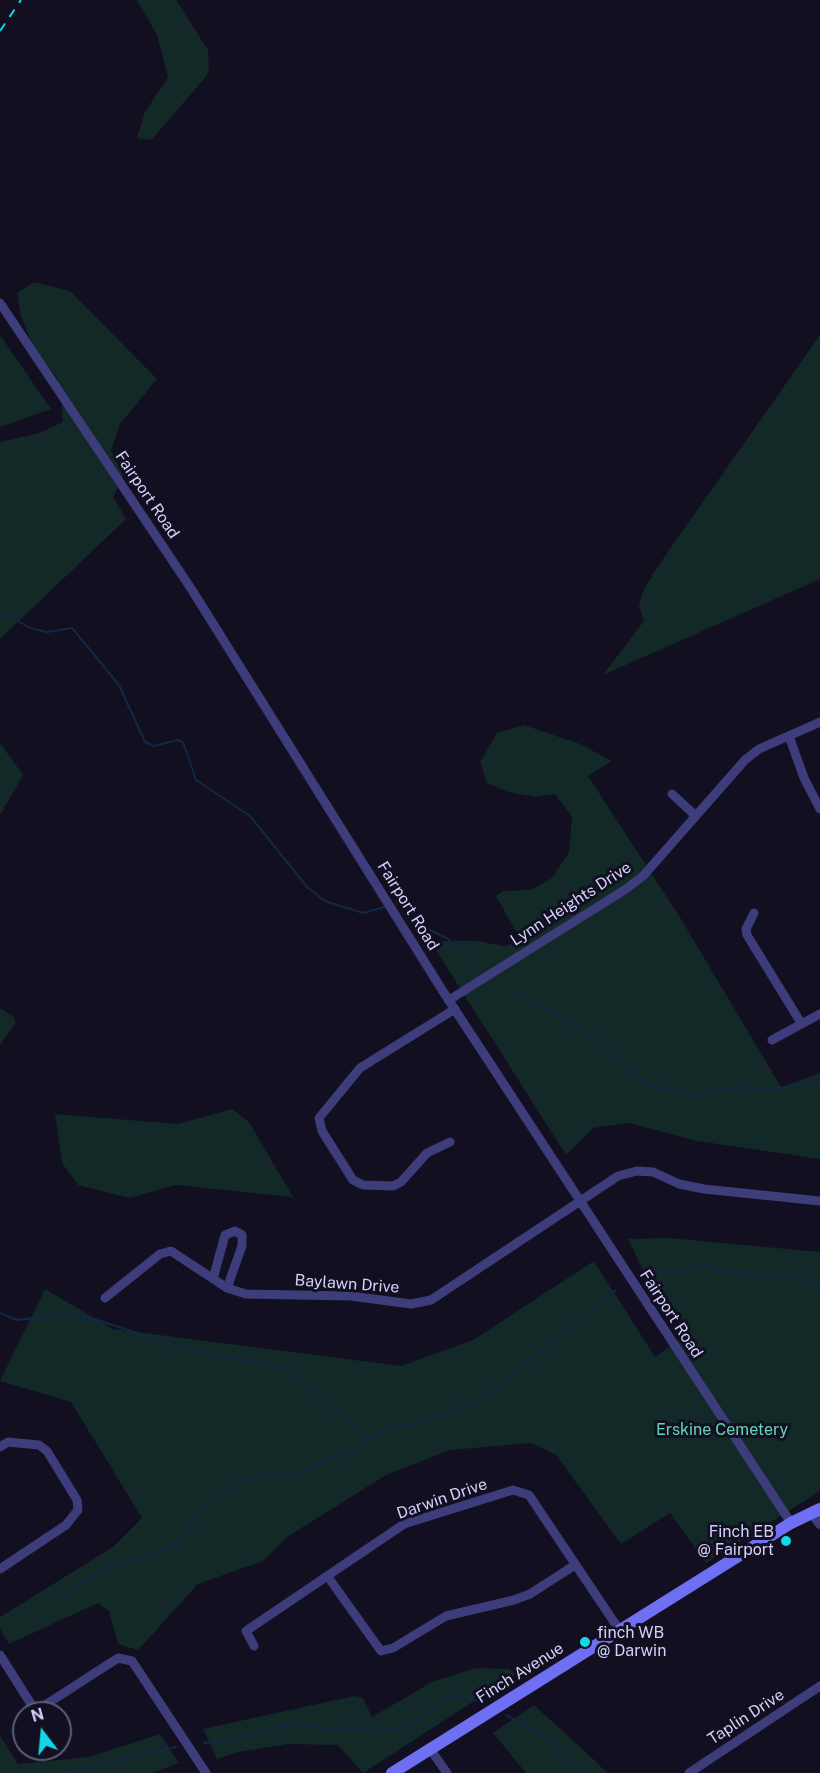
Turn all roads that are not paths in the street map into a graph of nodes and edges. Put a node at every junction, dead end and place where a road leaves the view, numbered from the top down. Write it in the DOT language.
graph roads {
  1 [pos="0,303"];
  2 [pos="820,723"];
  3 [pos="789,736"];
  4 [pos="672,794"];
  5 [pos="820,809"];
  6 [pos="696,816"];
  7 [pos="754,913"];
  8 [pos="452,1004"];
  9 [pos="820,1014"];
  10 [pos="801,1023"];
  11 [pos="772,1040"];
  12 [pos="450,1142"];
  13 [pos="820,1201"];
  14 [pos="580,1202"];
  15 [pos="213,1278"];
  16 [pos="227,1288"];
  17 [pos="105,1298"];
  18 [pos="0,1447"];
  19 [pos="816,1511"];
  20 [pos="791,1524"];
  21 [pos="820,1524"];
  22 [pos="575,1564"];
  23 [pos="0,1569"];
  24 [pos="328,1577"];
  25 [pos="620,1631"];
  26 [pos="254,1646"];
  27 [pos="0,1655"];
  28 [pos="820,1686"];
  29 [pos="430,1749"];
  30 [pos="206,1773"];
  31 [pos="392,1773"];
  32 [pos="447,1773"];
  33 [pos="689,1773"];
  1 -- 8 [label="street, Fairport Road"];
  2 -- 3 [label="street, Lynn Heights Drive"];
  3 -- 5 [label="street"];
  3 -- 6 [label="street, Lynn Heights Drive"];
  4 -- 6 [label="street"];
  6 -- 8 [label="street, Lynn Heights Drive"];
  7 -- 10 [label="street"];
  8 -- 12 [label="street, Lynn Heights Drive"];
  8 -- 14 [label="street, Fairport Road"];
  9 -- 10 [label="street"];
  10 -- 11 [label="street"];
  13 -- 14 [label="street, Baylawn Drive"];
  14 -- 16 [label="street, Baylawn Drive"];
  14 -- 20 [label="street, Fairport Road"];
  15 -- 16 [label="street, Baylawn Drive"];
  15 -- 16 [label="street"];
  15 -- 17 [label="street, Baylawn Drive"];
  18 -- 23 [label="street"];
  19 -- 20 [label="main road, Finch Avenue"];
  19 -- 21 [label="street"];
  20 -- 25 [label="main road, Finch Avenue"];
  22 -- 24 [label="street"];
  22 -- 24 [label="street, Darwin Drive"];
  22 -- 25 [label="street, Darwin Drive"];
  24 -- 26 [label="street, Darwin Drive"];
  25 -- 29 [label="main road, Finch Avenue"];
  27 -- 30 [label="street"];
  28 -- 33 [label="street, Taplin Drive"];
  29 -- 31 [label="main road, Finch Avenue"];
  29 -- 32 [label="street"];
}
